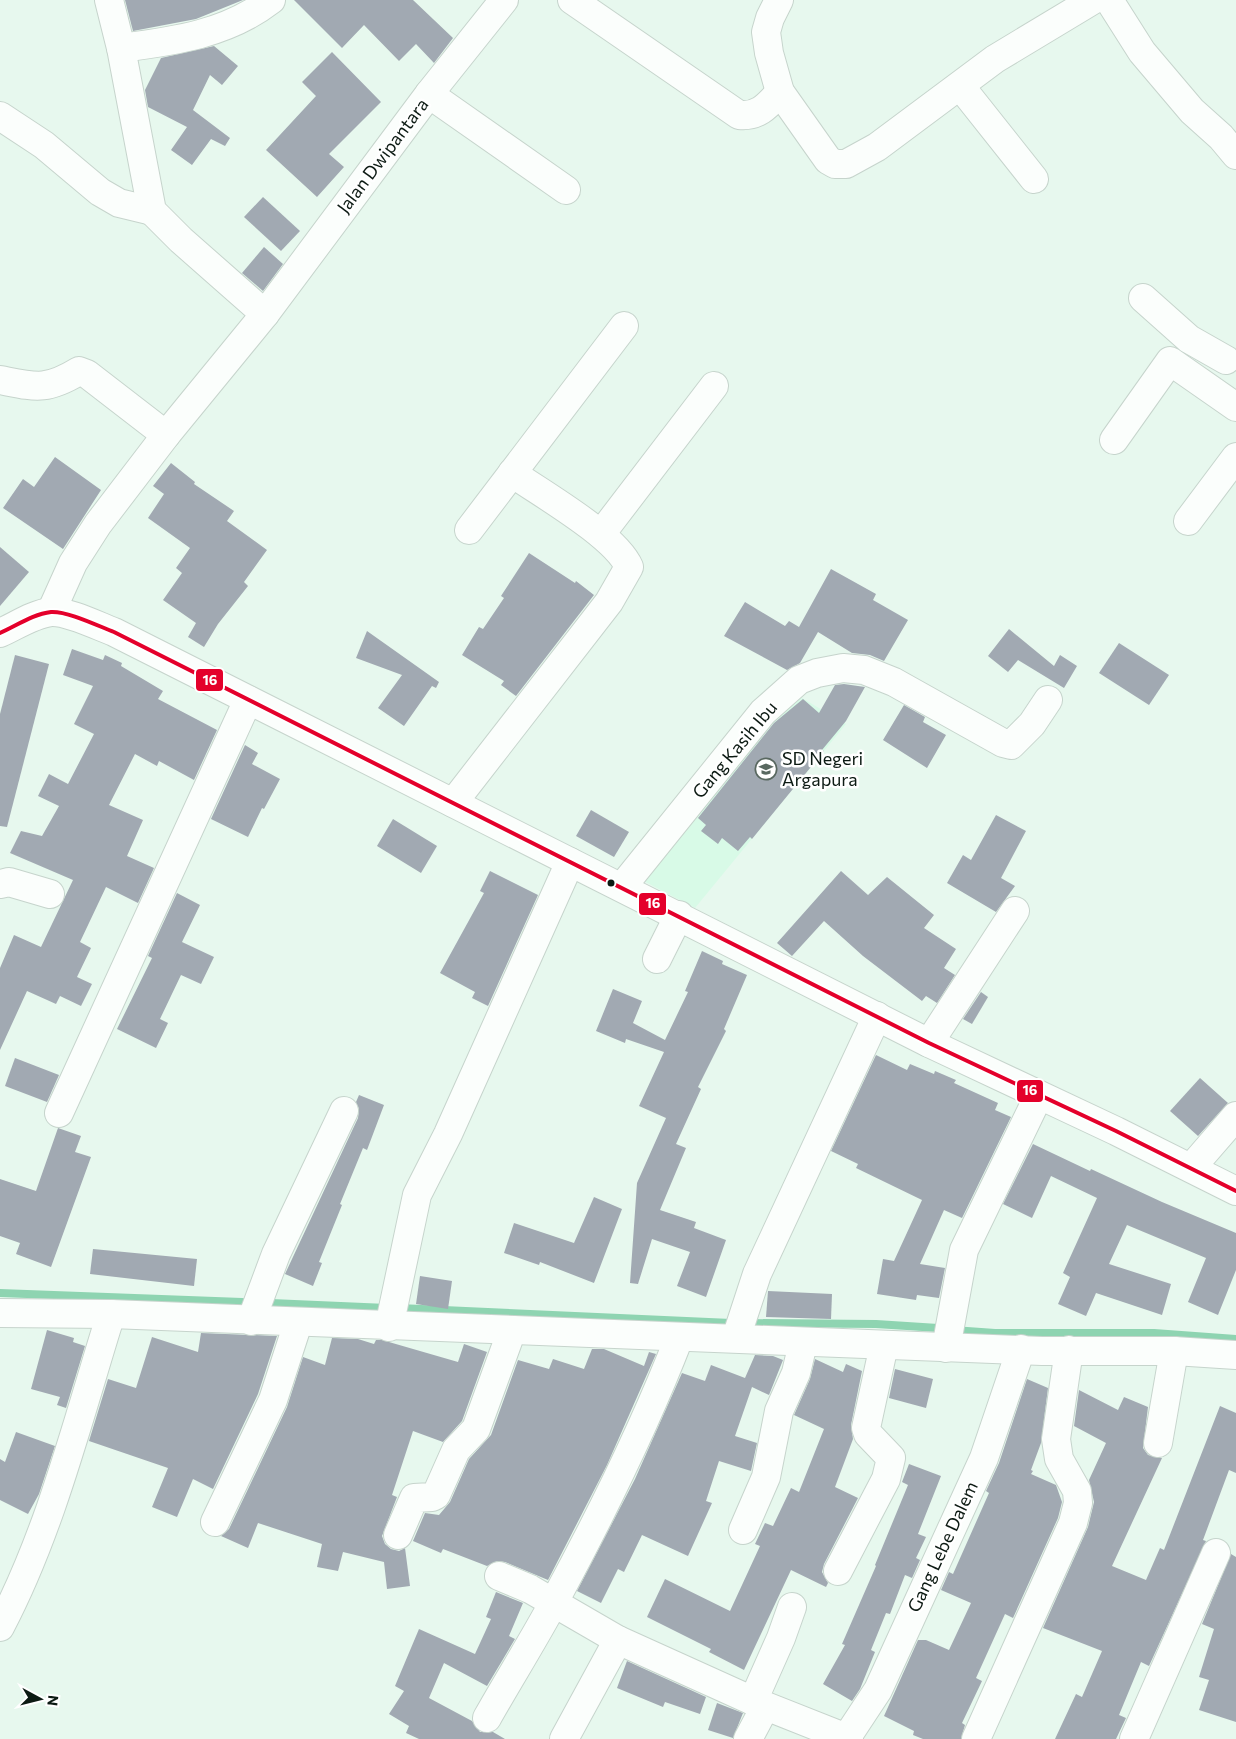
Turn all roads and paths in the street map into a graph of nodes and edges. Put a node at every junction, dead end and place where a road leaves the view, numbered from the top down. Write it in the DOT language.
graph roads {
  1 [pos="109,0"];
  2 [pos="272,0"];
  3 [pos="504,0"];
  4 [pos="572,0"];
  5 [pos="779,0"];
  6 [pos="1093,0"];
  7 [pos="1109,0"];
  8 [pos="121,48"];
  9 [pos="961,87"];
  10 [pos="780,92"];
  11 [pos="429,94"];
  12 [pos="0,116"];
  13 [pos="1236,155"];
  14 [pos="1034,179"];
  15 [pos="566,190"];
  16 [pos="152,211"];
  17 [pos="1143,298"];
  18 [pos="265,314"];
  19 [pos="624,326"];
  20 [pos="1189,339"];
  21 [pos="1231,352"];
  22 [pos="1170,361"];
  23 [pos="0,380"];
  24 [pos="714,386"];
  25 [pos="1210,389"];
  26 [pos="1236,407"];
  27 [pos="166,435"];
  28 [pos="1114,440"];
  29 [pos="1236,457"];
  30 [pos="512,473"];
  31 [pos="1188,521"];
  32 [pos="469,530"];
  33 [pos="601,534"];
  34 [pos="51,612"];
  35 [pos="0,633"];
  36 [pos="248,700"];
  37 [pos="1048,700"];
  38 [pos="453,803"];
  39 [pos="570,862"];
  40 [pos="0,884"];
  41 [pos="622,887"];
  42 [pos="50,894"];
  43 [pos="1015,910"];
  44 [pos="679,915"];
  45 [pos="657,959"];
  46 [pos="877,1016"];
  47 [pos="929,1043"];
  48 [pos="1038,1095"];
  49 [pos="344,1111"];
  50 [pos="59,1112"];
  51 [pos="1236,1116"];
  52 [pos="1191,1168"];
  53 [pos="1236,1191"];
  54 [pos="111,1314"];
  55 [pos="1,1316"];
  56 [pos="251,1321"];
  57 [pos="298,1323"];
  58 [pos="389,1327"];
  59 [pos="512,1330"];
  60 [pos="679,1338"];
  61 [pos="736,1338"];
  62 [pos="803,1343"];
  63 [pos="884,1345"];
  64 [pos="946,1348"];
  65 [pos="1021,1349"];
  66 [pos="1069,1350"];
  67 [pos="1174,1351"];
  68 [pos="1236,1355"];
  69 [pos="1158,1443"];
  70 [pos="215,1522"];
  71 [pos="744,1530"];
  72 [pos="398,1535"];
  73 [pos="1216,1553"];
  74 [pos="838,1571"];
  75 [pos="500,1576"];
  76 [pos="553,1603"];
  77 [pos="792,1607"];
  78 [pos="0,1627"];
  79 [pos="618,1640"];
  80 [pos="759,1704"];
  81 [pos="487,1718"];
  82 [pos="848,1738"];
  83 [pos="564,1739"];
  84 [pos="748,1739"];
  85 [pos="976,1739"];
  86 [pos="1134,1739"];
  1 -- 8 [label="street"];
  2 -- 8 [label="street"];
  3 -- 11 [label="street, Jalan Dwipantara"];
  4 -- 10 [label="street"];
  5 -- 10 [label="street"];
  6 -- 9 [label="street"];
  7 -- 13 [label="street"];
  8 -- 16 [label="street"];
  9 -- 10 [label="street"];
  9 -- 14 [label="street"];
  11 -- 15 [label="street"];
  11 -- 18 [label="street, Jalan Dwipantara"];
  12 -- 16 [label="street"];
  16 -- 18 [label="street"];
  17 -- 20 [label="street"];
  18 -- 27 [label="street, Jalan Dwipantara"];
  19 -- 30 [label="street"];
  20 -- 21 [label="street"];
  20 -- 22 [label="street"];
  21 -- 25 [label="street"];
  22 -- 25 [label="street"];
  22 -- 28 [label="street"];
  23 -- 27 [label="street"];
  24 -- 33 [label="street"];
  25 -- 26 [label="street"];
  27 -- 34 [label="street, Jalan Dwipantara"];
  29 -- 31 [label="street"];
  30 -- 32 [label="street"];
  30 -- 33 [label="street"];
  33 -- 38 [label="street"];
  34 -- 35 [label="street"];
  34 -- 36 [label="street"];
  36 -- 38 [label="street"];
  36 -- 50 [label="street"];
  37 -- 41 [label="street, Gang Kasih Ibu"];
  38 -- 39 [label="street"];
  39 -- 41 [label="street"];
  39 -- 58 [label="street"];
  40 -- 42 [label="street"];
  41 -- 44 [label="street"];
  43 -- 47 [label="street"];
  44 -- 45 [label="street"];
  44 -- 46 [label="street"];
  46 -- 47 [label="street"];
  46 -- 61 [label="street"];
  47 -- 48 [label="street"];
  48 -- 52 [label="street"];
  48 -- 64 [label="street"];
  49 -- 56 [label="street"];
  51 -- 52 [label="street"];
  52 -- 53 [label="street"];
  54 -- 55 [label="street"];
  54 -- 56 [label="street"];
  54 -- 78 [label="street"];
  56 -- 57 [label="street"];
  57 -- 58 [label="street"];
  57 -- 70 [label="street"];
  58 -- 59 [label="street"];
  59 -- 60 [label="street"];
  59 -- 72 [label="street"];
  60 -- 61 [label="street"];
  60 -- 76 [label="street"];
  61 -- 62 [label="street"];
  62 -- 63 [label="street"];
  62 -- 71 [label="street"];
  63 -- 64 [label="street"];
  63 -- 74 [label="street"];
  64 -- 65 [label="street"];
  65 -- 66 [label="street"];
  65 -- 82 [label="street, Gang Lebe Dalem"];
  66 -- 67 [label="street"];
  66 -- 85 [label="street"];
  67 -- 68 [label="street"];
  67 -- 69 [label="street"];
  73 -- 86 [label="street"];
  75 -- 76 [label="street"];
  76 -- 79 [label="street"];
  76 -- 81 [label="street"];
  77 -- 80 [label="street"];
  79 -- 80 [label="street"];
  79 -- 83 [label="street"];
  80 -- 82 [label="street"];
  80 -- 84 [label="street"];
}
